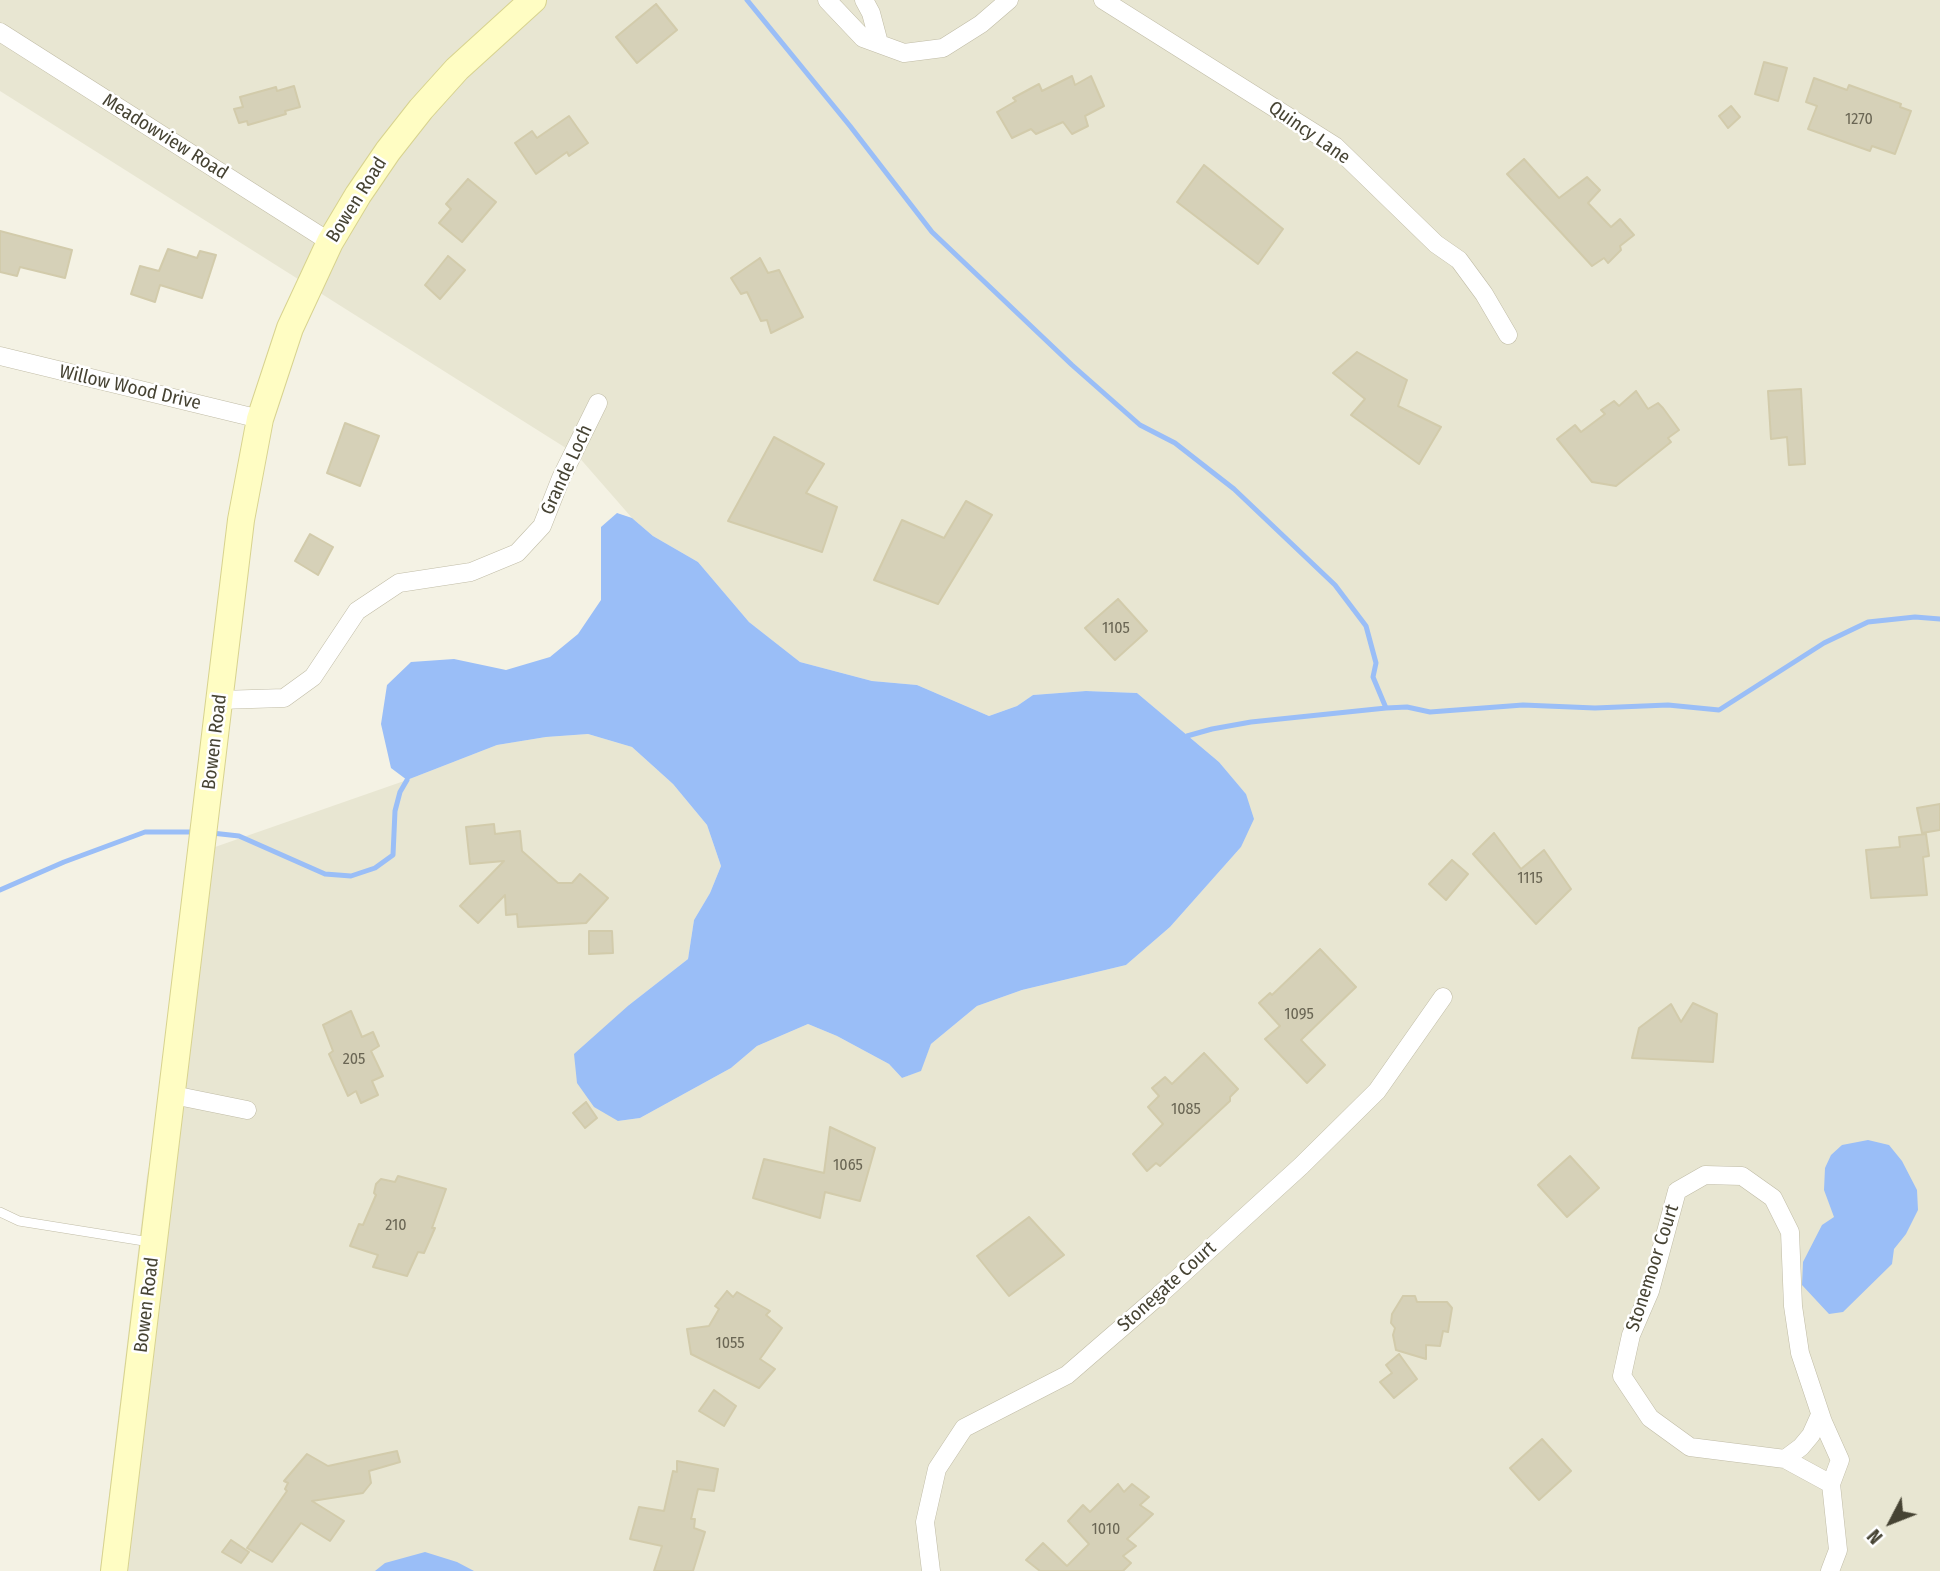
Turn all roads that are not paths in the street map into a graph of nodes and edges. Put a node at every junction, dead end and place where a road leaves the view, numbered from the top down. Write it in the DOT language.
graph roads {
  1 [pos="533,0"];
  2 [pos="827,0"];
  3 [pos="864,0"];
  4 [pos="1009,0"];
  5 [pos="1103,0"];
  6 [pos="0,32"];
  7 [pos="879,43"];
  8 [pos="330,242"];
  9 [pos="1508,335"];
  10 [pos="0,356"];
  11 [pos="598,403"];
  12 [pos="260,419"];
  13 [pos="220,700"];
  14 [pos="1443,997"];
  15 [pos="173,1095"];
  16 [pos="247,1110"];
  17 [pos="0,1212"];
  18 [pos="155,1243"];
  19 [pos="1820,1415"];
  20 [pos="1785,1459"];
  21 [pos="1831,1484"];
  22 [pos="114,1571"];
  23 [pos="931,1571"];
  24 [pos="1830,1571"];
  1 -- 8 [label="street, Bowen Road"];
  2 -- 7 [label="street"];
  3 -- 7 [label="street"];
  4 -- 7 [label="street"];
  5 -- 9 [label="street, Quincy Lane"];
  6 -- 8 [label="street, Meadowview Road"];
  8 -- 12 [label="street, Bowen Road"];
  10 -- 12 [label="street, Willow Wood Drive"];
  11 -- 13 [label="street, Grande Loch"];
  12 -- 13 [label="street, Bowen Road"];
  13 -- 15 [label="street, Bowen Road"];
  14 -- 23 [label="street, Stonegate Court"];
  15 -- 16 [label="street"];
  15 -- 18 [label="street, Bowen Road"];
  17 -- 18 [label="lane"];
  18 -- 22 [label="street, Bowen Road"];
  19 -- 20 [label="street"];
  19 -- 20 [label="street, Stonemoor Court"];
  19 -- 21 [label="street, Stonemoor Court"];
  20 -- 21 [label="street, Stonemoor Court"];
  21 -- 24 [label="street, Stonemoor Court"];
}
